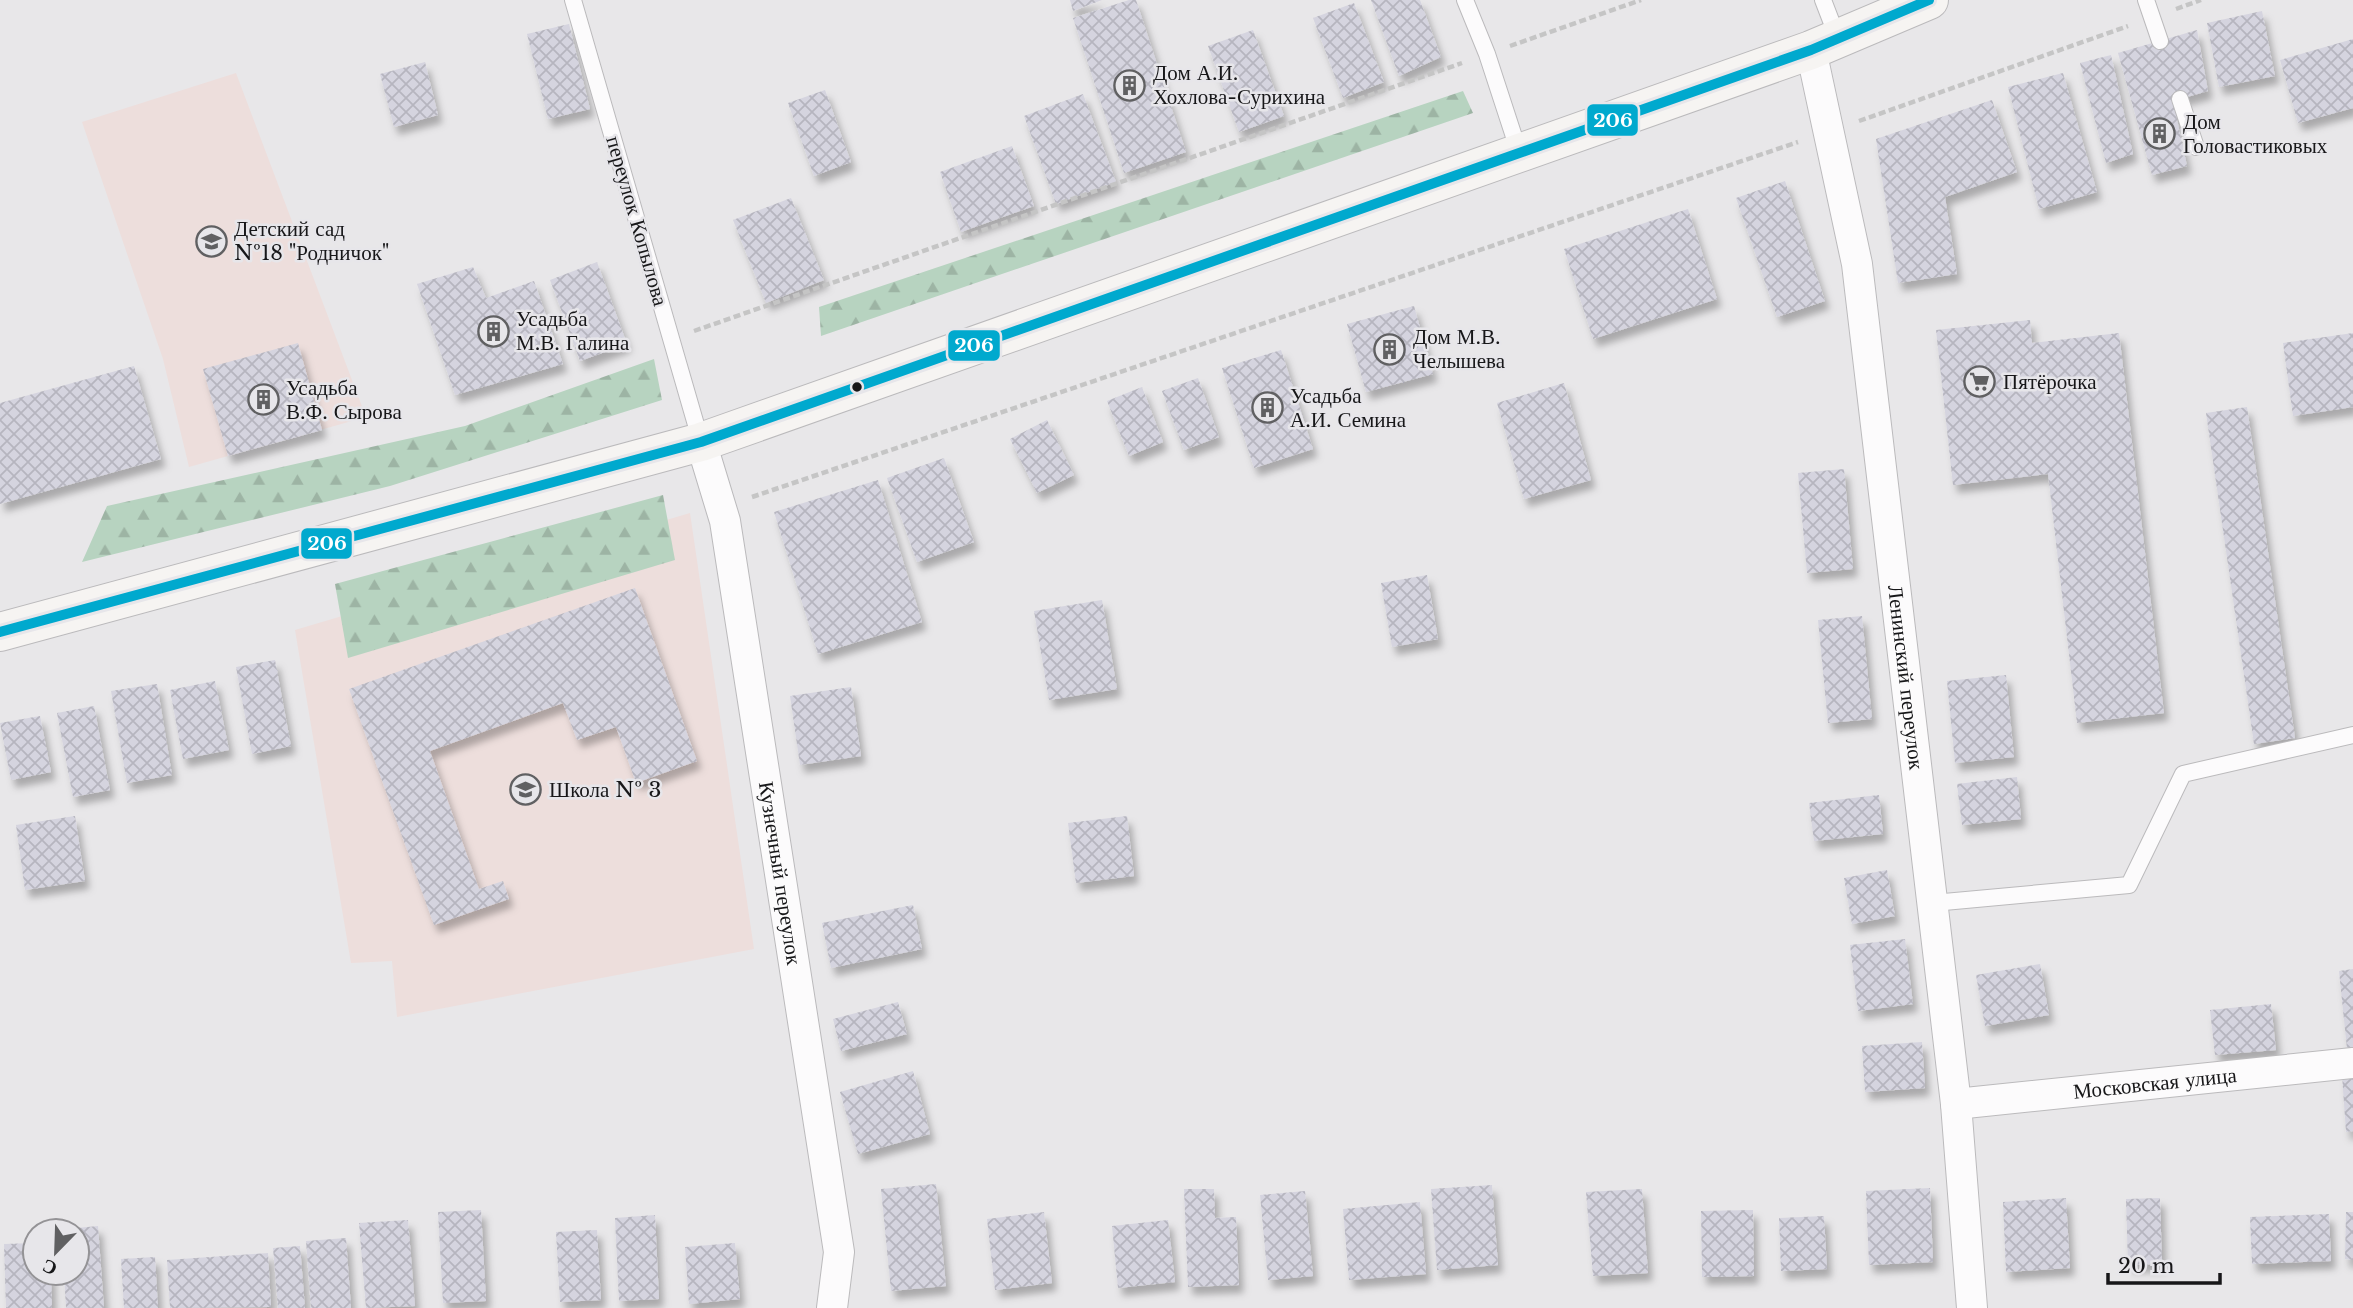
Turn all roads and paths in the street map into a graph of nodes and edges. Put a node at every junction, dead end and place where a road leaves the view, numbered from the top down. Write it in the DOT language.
graph roads {
  1 [pos="573,0"];
  2 [pos="1465,0"];
  3 [pos="1642,0"];
  4 [pos="1823,0"];
  5 [pos="1929,0"];
  6 [pos="2146,0"];
  7 [pos="2201,0"];
  8 [pos="2153,17"];
  9 [pos="2160,41"];
  10 [pos="1825,44"];
  11 [pos="1487,54"];
  12 [pos="2180,99"];
  13 [pos="1829,131"];
  14 [pos="2196,147"];
  15 [pos="1519,152"];
  16 [pos="671,339"];
  17 [pos="701,442"];
  18 [pos="721,508"];
  19 [pos="0,632"];
  20 [pos="2353,735"];
  21 [pos="1933,903"];
  22 [pos="2353,1063"];
  23 [pos="1956,1104"];
  24 [pos="832,1308"];
  25 [pos="1972,1308"];
  1 -- 16 [label="lane, переулок Копылова"];
  2 -- 11 [label="lane"];
  3 -- 11 [label="path"];
  4 -- 10 [label="lane"];
  5 -- 10 [label="main road"];
  6 -- 8 [label="lane"];
  7 -- 8 [label="path"];
  8 -- 9 [label="lane"];
  8 -- 13 [label="path"];
  10 -- 13 [label="street, Ленинский переулок"];
  10 -- 15 [label="main road"];
  11 -- 15 [label="lane"];
  11 -- 16 [label="path"];
  12 -- 14 [label="lane"];
  13 -- 18 [label="path"];
  13 -- 21 [label="street, Ленинский переулок"];
  15 -- 17 [label="main road"];
  16 -- 17 [label="lane, переулок Копылова"];
  17 -- 18 [label="street, Кузнечный переулок"];
  17 -- 19 [label="main road"];
  18 -- 24 [label="street, Кузнечный переулок"];
  20 -- 21 [label="lane"];
  21 -- 23 [label="street, Ленинский переулок"];
  22 -- 23 [label="street, Московская улица"];
  23 -- 25 [label="street, Ленинский переулок"];
}
